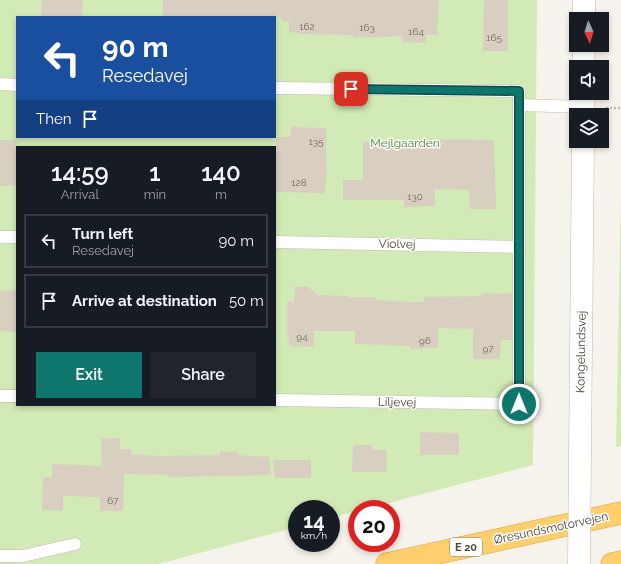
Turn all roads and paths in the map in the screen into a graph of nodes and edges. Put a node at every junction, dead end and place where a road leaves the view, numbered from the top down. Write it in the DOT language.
graph roads {
  1 [pos="584,0"];
  2 [pos="584,12"];
  3 [pos="0,84"];
  4 [pos="16,84"];
  5 [pos="276,88"];
  6 [pos="519,105"];
  7 [pos="583,105"];
  8 [pos="583,148"];
  9 [pos="0,237"];
  10 [pos="16,237"];
  11 [pos="276,242"];
  12 [pos="519,247"];
  13 [pos="0,396"];
  14 [pos="16,396"];
  15 [pos="276,400"];
  16 [pos="621,513"];
  17 [pos="75,544"];
  18 [pos="0,556"];
  19 [pos="621,562"];
  20 [pos="386,564"];
  21 [pos="579,564"];
  22 [pos="612,564"];
  1 -- 2 [label="street"];
  3 -- 4 [label="lane"];
  5 -- 6 [label="lane"];
  6 -- 7 [label="lane"];
  6 -- 12 [label="lane"];
  8 -- 21 [label="street, Kongelundsvej, bridge"];
  9 -- 10 [label="lane"];
  11 -- 12 [label="lane, Violvej"];
  12 -- 15 [label="lane, Liljevej"];
  13 -- 14 [label="lane"];
  16 -- 20 [label="highway, Øresundsmotorvejen / E 20"];
  17 -- 18 [label="lane"];
  19 -- 22 [label="highway"];
}
